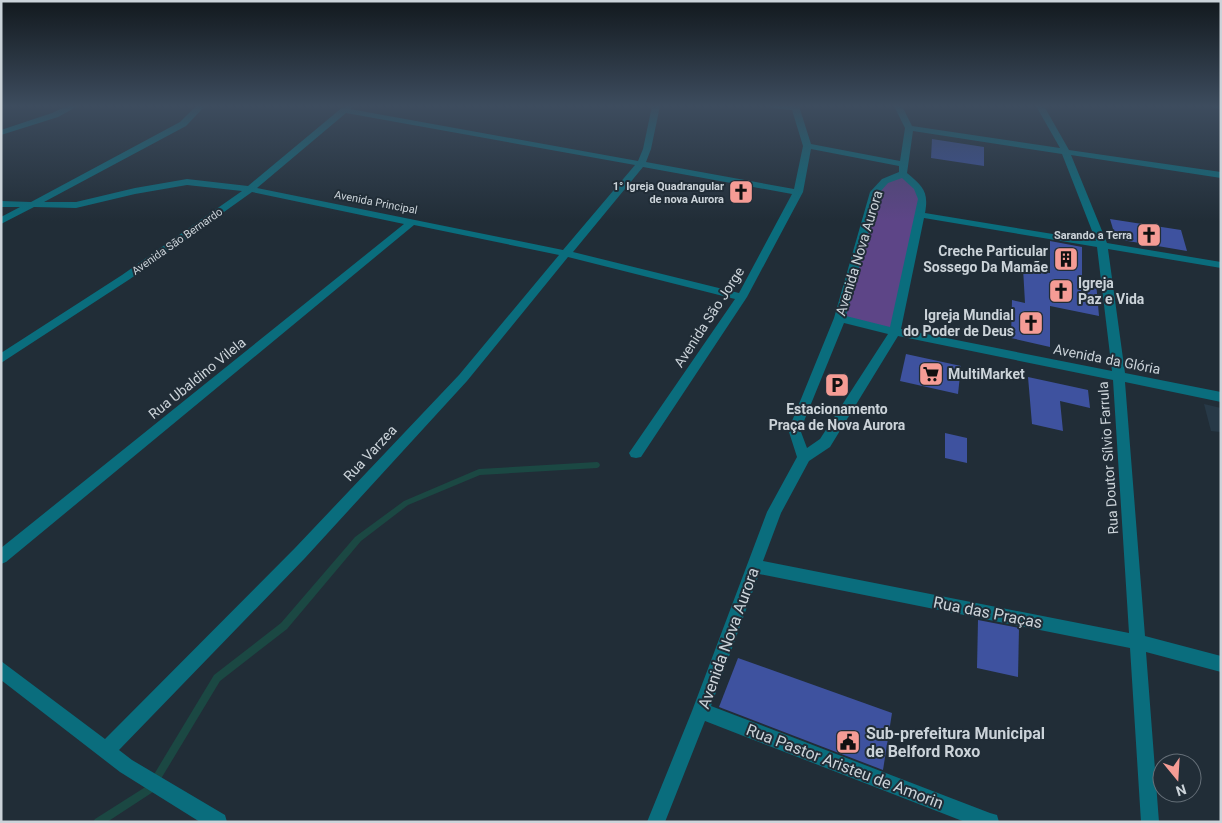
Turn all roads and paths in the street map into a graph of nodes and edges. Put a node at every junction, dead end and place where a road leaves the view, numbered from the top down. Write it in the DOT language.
graph roads {
  1 [pos="146,144"];
  2 [pos="302,144"];
  3 [pos="547,144"];
  4 [pos="648,144"];
  5 [pos="907,144"];
  6 [pos="1016,144"];
  7 [pos="1062,144"];
  8 [pos="807,146"];
  9 [pos="1066,152"];
  10 [pos="642,162"];
  11 [pos="904,169"];
  12 [pos="1221,175"];
  13 [pos="250,189"];
  14 [pos="798,192"];
  15 [pos="33,203"];
  16 [pos="1,204"];
  17 [pos="921,214"];
  18 [pos="1,221"];
  19 [pos="412,222"];
  20 [pos="1102,244"];
  21 [pos="567,254"];
  22 [pos="1221,265"];
  23 [pos="742,297"];
  24 [pos="840,318"];
  25 [pos="895,332"];
  26 [pos="1,359"];
  27 [pos="1119,376"];
  28 [pos="1221,397"];
  29 [pos="636,453"];
  30 [pos="804,457"];
  31 [pos="1,557"];
  32 [pos="754,566"];
  33 [pos="1137,642"];
  34 [pos="1221,664"];
  35 [pos="1,669"];
  36 [pos="701,711"];
  37 [pos="106,751"];
  38 [pos="218,822"];
  39 [pos="656,822"];
  40 [pos="990,822"];
  41 [pos="1150,822"];
  1 -- 15 [label="street"];
  2 -- 13 [label="street, Avenida São Bernardo"];
  3 -- 10 [label="street"];
  4 -- 10 [label="street"];
  5 -- 11 [label="street"];
  6 -- 9 [label="street"];
  7 -- 9 [label="street, Rua Doutor Sílvio Farrula"];
  8 -- 11 [label="street"];
  8 -- 14 [label="street, Avenida São Jorge"];
  9 -- 12 [label="street"];
  9 -- 20 [label="street, Rua Doutor Sílvio Farrula"];
  10 -- 14 [label="street"];
  10 -- 21 [label="street, Rua Varzea"];
  11 -- 17 [label="street, Avenida Nova Aurora"];
  11 -- 24 [label="street, Avenida Nova Aurora"];
  13 -- 15 [label="street, Avenida Principal"];
  13 -- 19 [label="street, Avenida Principal"];
  13 -- 26 [label="street, Avenida São Bernardo"];
  14 -- 23 [label="street, Avenida São Jorge"];
  15 -- 16 [label="street, Avenida Principal"];
  15 -- 18 [label="street"];
  17 -- 20 [label="street"];
  17 -- 25 [label="street, Avenida Nova Aurora"];
  19 -- 21 [label="street, Avenida Principal"];
  19 -- 31 [label="street, Rua Ubaldino Vilela"];
  20 -- 22 [label="street"];
  20 -- 27 [label="street, Rua Doutor Sílvio Farrula"];
  21 -- 23 [label="street, Avenida Principal"];
  21 -- 37 [label="street, Rua Varzea"];
  23 -- 29 [label="street, Avenida São Jorge"];
  24 -- 25 [label="street, Avenida da Glória"];
  24 -- 30 [label="street, Avenida Nova Aurora"];
  25 -- 27 [label="street, Avenida da Glória"];
  25 -- 30 [label="street, Avenida Nova Aurora"];
  27 -- 28 [label="street, Avenida da Glória"];
  27 -- 33 [label="street, Rua Doutor Sílvio Farrula"];
  30 -- 32 [label="street, Avenida Nova Aurora"];
  32 -- 33 [label="street, Rua das Praças"];
  32 -- 36 [label="street, Avenida Nova Aurora"];
  33 -- 34 [label="street, Rua das Praças"];
  33 -- 41 [label="street, Rua Doutor Sílvio Farrula"];
  35 -- 37 [label="street"];
  36 -- 39 [label="street, Avenida Nova Aurora"];
  36 -- 40 [label="street, Rua Pastor Aristeu de Amorin"];
  37 -- 38 [label="street"];
}
